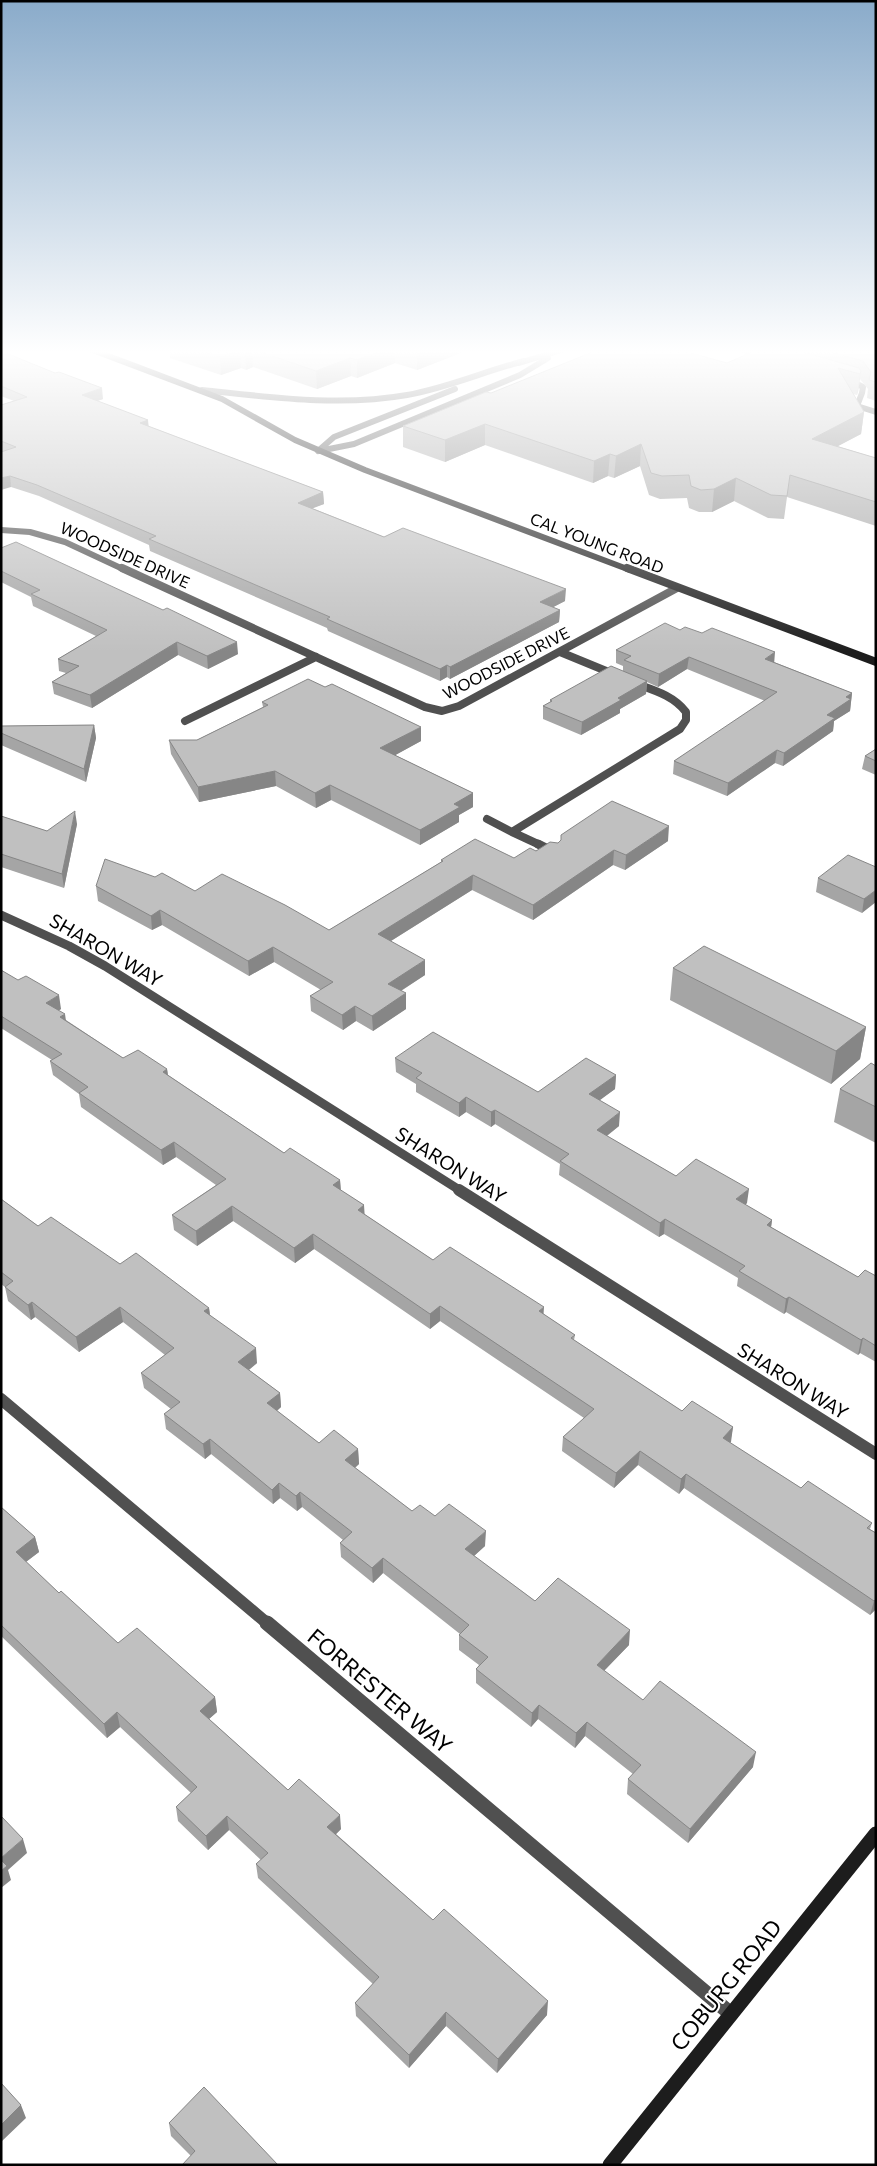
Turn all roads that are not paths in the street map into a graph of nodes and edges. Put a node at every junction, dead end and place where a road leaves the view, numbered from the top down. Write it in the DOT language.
graph roads {
  1 [pos="322,450"];
  2 [pos="318,451"];
  3 [pos="1,530"];
  4 [pos="677,588"];
  5 [pos="560,652"];
  6 [pos="316,657"];
  7 [pos="876,662"];
  8 [pos="185,721"];
  9 [pos="487,819"];
  10 [pos="512,832"];
  11 [pos="554,852"];
  12 [pos="1,915"];
  13 [pos="1,1399"];
  14 [pos="876,1454"];
  15 [pos="876,1834"];
  16 [pos="731,2014"];
  17 [pos="610,2165"];
  1 -- 2 [label="street"];
  2 -- 4 [label="main road, CAL YOUNG ROAD"];
  3 -- 6 [label="street, WOODSIDE DRIVE"];
  4 -- 5 [label="street, WOODSIDE DRIVE"];
  4 -- 7 [label="main road, CAL YOUNG ROAD"];
  5 -- 6 [label="street, WOODSIDE DRIVE"];
  5 -- 10 [label="street"];
  6 -- 8 [label="street"];
  9 -- 10 [label="street"];
  10 -- 11 [label="street"];
  12 -- 14 [label="street, SHARON WAY"];
  13 -- 16 [label="street, FORRESTER WAY"];
  15 -- 16 [label="main road, COBURG ROAD"];
  16 -- 17 [label="main road, COBURG ROAD"];
}
